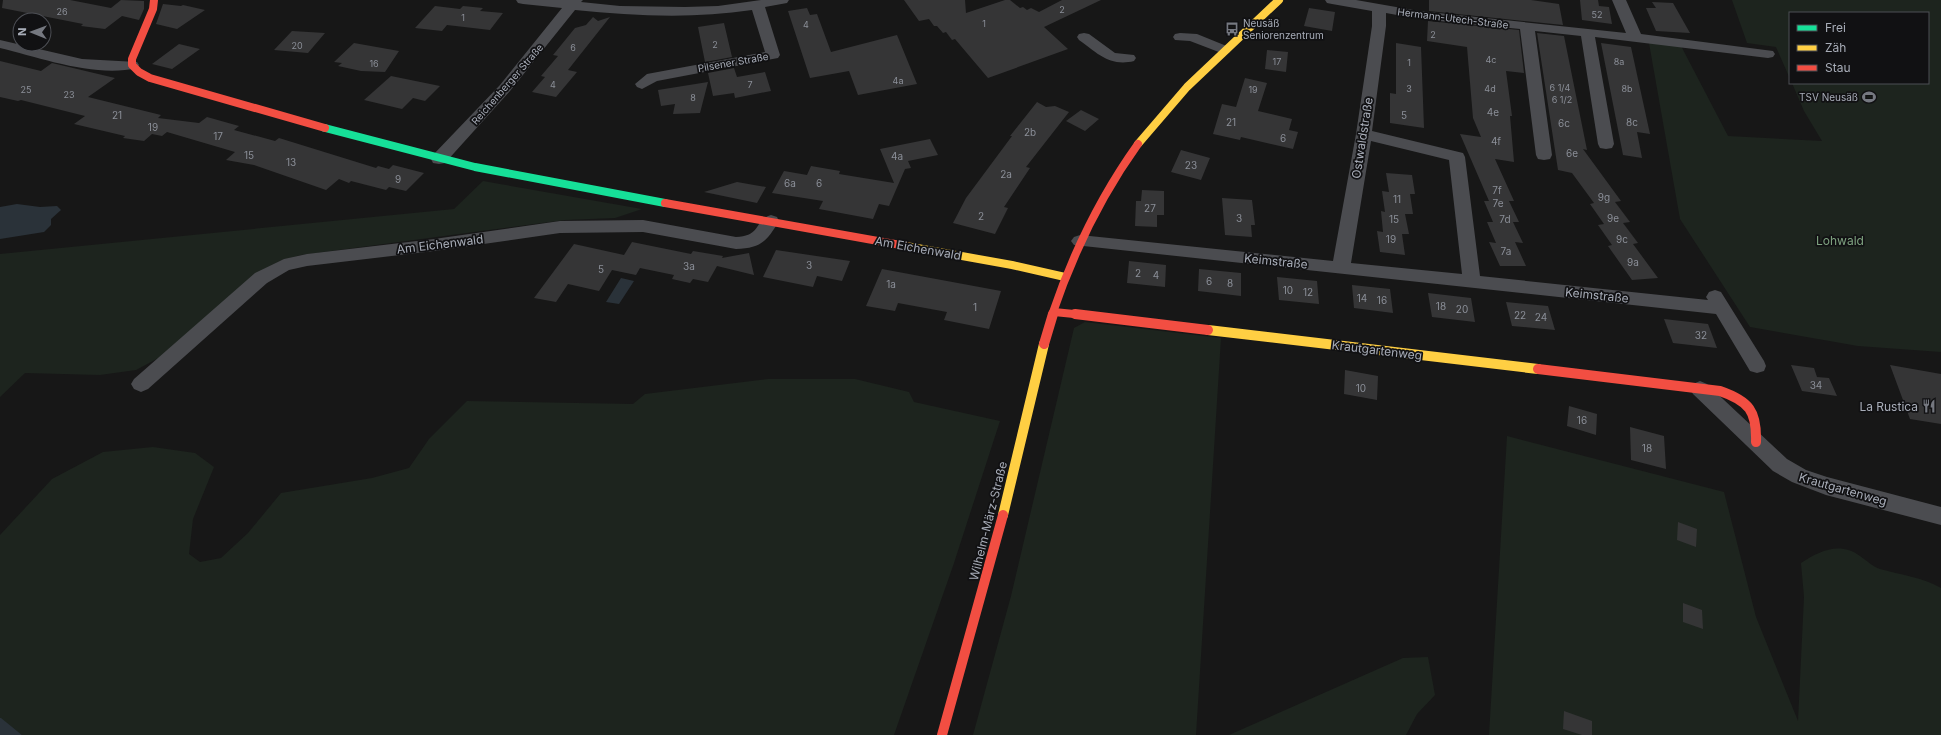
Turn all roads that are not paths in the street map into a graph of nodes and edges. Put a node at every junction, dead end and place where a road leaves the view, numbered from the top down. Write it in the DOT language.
graph roads {
  1 [pos="154,0"];
  2 [pos="523,0"];
  3 [pos="782,0"];
  4 [pos="1279,0"];
  5 [pos="1332,0"];
  6 [pos="1619,0"];
  7 [pos="574,3"];
  8 [pos="757,5"];
  9 [pos="1378,8"];
  10 [pos="1527,26"];
  11 [pos="1587,32"];
  12 [pos="1084,37"];
  13 [pos="1180,37"];
  14 [pos="1636,38"];
  15 [pos="0,44"];
  16 [pos="1224,50"];
  17 [pos="1768,54"];
  18 [pos="1129,58"];
  19 [pos="132,65"];
  20 [pos="642,84"];
  21 [pos="1364,134"];
  22 [pos="1606,144"];
  23 [pos="1544,155"];
  24 [pos="439,159"];
  25 [pos="771,222"];
  26 [pos="1080,241"];
  27 [pos="1341,268"];
  28 [pos="1065,277"];
  29 [pos="1472,282"];
  30 [pos="1054,312"];
  31 [pos="1757,366"];
  32 [pos="142,384"];
  33 [pos="1700,389"];
  34 [pos="1941,516"];
  35 [pos="942,735"];
  1 -- 19 [label="street"];
  2 -- 7 [label="street"];
  3 -- 8 [label="street"];
  4 -- 16 [label="street, Wilhelm-März-Straße"];
  5 -- 9 [label="street, Hermann-Utech-Straße"];
  6 -- 14 [label="street"];
  7 -- 8 [label="street"];
  7 -- 24 [label="street, Reichenberger Straße"];
  8 -- 20 [label="street, Pilsener Straße"];
  9 -- 10 [label="street, Hermann-Utech-Straße"];
  9 -- 21 [label="street, Ostwaldstraße"];
  10 -- 11 [label="street, Hermann-Utech-Straße"];
  10 -- 23 [label="street"];
  11 -- 14 [label="street, Hermann-Utech-Straße"];
  11 -- 22 [label="street"];
  12 -- 18 [label="street"];
  13 -- 16 [label="street"];
  14 -- 17 [label="street, Hermann-Utech-Straße"];
  15 -- 19 [label="street"];
  16 -- 26 [label="street, Wilhelm-März-Straße"];
  19 -- 24 [label="street, Am Eichenwald"];
  21 -- 27 [label="street, Ostwaldstraße"];
  21 -- 29 [label="street"];
  24 -- 25 [label="street, Am Eichenwald"];
  25 -- 28 [label="street, Am Eichenwald"];
  25 -- 32 [label="street, Am Eichenwald"];
  26 -- 27 [label="street, Keimstraße"];
  26 -- 28 [label="street, Wilhelm-März-Straße"];
  27 -- 29 [label="street, Keimstraße"];
  28 -- 30 [label="street, Wilhelm-März-Straße"];
  29 -- 31 [label="street, Keimstraße"];
  30 -- 33 [label="street, Krautgartenweg"];
  30 -- 35 [label="street, Wilhelm-März-Straße"];
  33 -- 34 [label="street, Krautgartenweg"];
}
